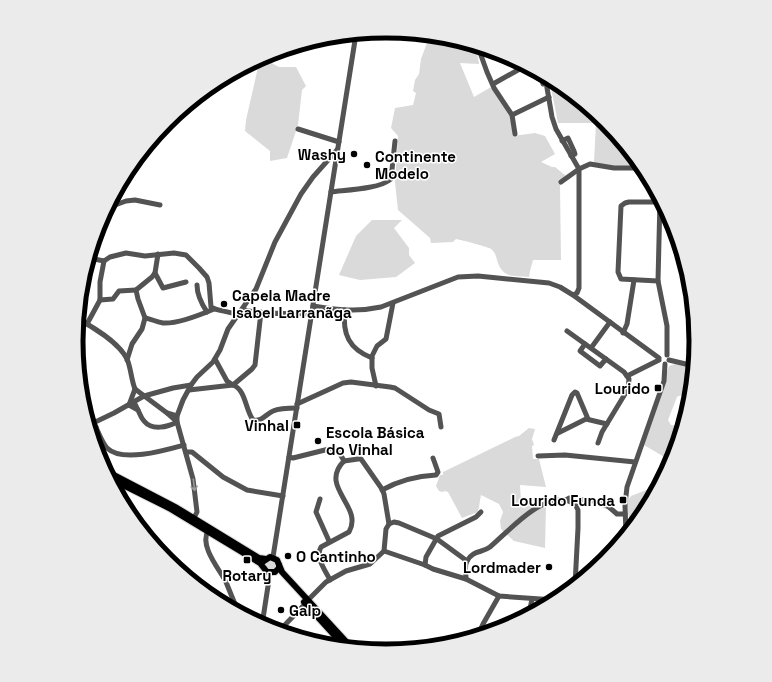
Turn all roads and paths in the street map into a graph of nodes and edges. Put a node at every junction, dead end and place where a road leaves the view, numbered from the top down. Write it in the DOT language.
graph roads {
  1 [pos="355,40"];
  2 [pos="480,53"];
  3 [pos="517,68"];
  4 [pos="493,84"];
  5 [pos="548,85"];
  6 [pos="549,97"];
  7 [pos="512,115"];
  8 [pos="298,130"];
  9 [pos="516,134"];
  10 [pos="395,141"];
  11 [pos="339,142"];
  12 [pos="337,150"];
  13 [pos="634,168"];
  14 [pos="321,169"];
  15 [pos="579,169"];
  16 [pos="334,172"];
  17 [pos="561,182"];
  18 [pos="331,192"];
  19 [pos="655,201"];
  20 [pos="115,205"];
  21 [pos="160,205"];
  22 [pos="660,211"];
  23 [pos="158,254"];
  24 [pos="94,259"];
  25 [pos="104,261"];
  26 [pos="155,273"];
  27 [pos="634,280"];
  28 [pos="658,281"];
  29 [pos="186,282"];
  30 [pos="197,285"];
  31 [pos="136,290"];
  32 [pos="573,295"];
  33 [pos="100,300"];
  34 [pos="393,303"];
  35 [pos="313,306"];
  36 [pos="214,309"];
  37 [pos="242,309"];
  38 [pos="345,310"];
  39 [pos="207,312"];
  40 [pos="261,312"];
  41 [pos="312,314"];
  42 [pos="237,315"];
  43 [pos="145,318"];
  44 [pos="84,322"];
  45 [pos="610,322"];
  46 [pos="87,324"];
  47 [pos="567,331"];
  48 [pos="623,333"];
  49 [pos="585,344"];
  50 [pos="591,348"];
  51 [pos="666,355"];
  52 [pos="372,358"];
  53 [pos="215,359"];
  54 [pos="606,359"];
  55 [pos="659,359"];
  56 [pos="127,360"];
  57 [pos="667,362"];
  58 [pos="688,365"];
  59 [pos="627,376"];
  60 [pos="233,385"];
  61 [pos="376,386"];
  62 [pos="190,388"];
  63 [pos="135,389"];
  64 [pos="144,396"];
  65 [pos="131,403"];
  66 [pos="297,406"];
  67 [pos="167,413"];
  68 [pos="177,416"];
  69 [pos="588,419"];
  70 [pos="177,422"];
  71 [pos="95,424"];
  72 [pos="607,424"];
  73 [pos="441,428"];
  74 [pos="97,431"];
  75 [pos="558,433"];
  76 [pos="554,440"];
  77 [pos="598,443"];
  78 [pos="184,445"];
  79 [pos="186,452"];
  80 [pos="538,456"];
  81 [pos="289,457"];
  82 [pos="433,458"];
  83 [pos="344,461"];
  84 [pos="635,462"];
  85 [pos="114,475"];
  86 [pos="119,483"];
  87 [pos="382,490"];
  88 [pos="283,496"];
  89 [pos="320,498"];
  90 [pos="566,500"];
  91 [pos="481,512"];
  92 [pos="626,514"];
  93 [pos="194,518"];
  94 [pos="389,524"];
  95 [pos="626,525"];
  96 [pos="208,531"];
  97 [pos="437,539"];
  98 [pos="329,541"];
  99 [pos="384,551"];
  100 [pos="273,557"];
  101 [pos="266,559"];
  102 [pos="467,561"];
  103 [pos="279,565"];
  104 [pos="425,565"];
  105 [pos="264,568"];
  106 [pos="271,573"];
  107 [pos="575,578"];
  108 [pos="466,579"];
  109 [pos="330,580"];
  110 [pos="499,596"];
  111 [pos="532,599"];
  112 [pos="543,599"];
  113 [pos="307,602"];
  114 [pos="234,603"];
  115 [pos="530,607"];
  116 [pos="263,618"];
  117 [pos="284,626"];
  118 [pos="481,629"];
  119 [pos="339,640"];
  120 [pos="345,641"];
  1 -- 11 [label="street"];
  2 -- 4 [label="street"];
  3 -- 4 [label="street"];
  4 -- 7 [label="street"];
  5 -- 6 [label="street"];
  6 -- 7 [label="street"];
  6 -- 15 [label="street"];
  7 -- 9 [label="street"];
  8 -- 11 [label="street"];
  10 -- 18 [label="street"];
  11 -- 12 [label="street"];
  12 -- 14 [label="street"];
  12 -- 16 [label="street"];
  13 -- 15 [label="street"];
  14 -- 16 [label="street"];
  14 -- 37 [label="street"];
  15 -- 17 [label="street"];
  15 -- 32 [label="street"];
  16 -- 18 [label="street"];
  18 -- 35 [label="street"];
  19 -- 27 [label="street"];
  20 -- 21 [label="street"];
  22 -- 28 [label="street"];
  23 -- 25 [label="street"];
  23 -- 26 [label="street"];
  23 -- 36 [label="street"];
  24 -- 25 [label="street"];
  25 -- 33 [label="street"];
  26 -- 29 [label="street"];
  26 -- 31 [label="street"];
  27 -- 28 [label="street"];
  27 -- 48 [label="street"];
  28 -- 51 [label="street"];
  30 -- 39 [label="street"];
  31 -- 33 [label="street"];
  31 -- 43 [label="street"];
  32 -- 34 [label="street"];
  32 -- 45 [label="street"];
  33 -- 46 [label="street"];
  34 -- 38 [label="street"];
  34 -- 52 [label="street"];
  35 -- 38 [label="street"];
  35 -- 41 [label="street"];
  36 -- 39 [label="street"];
  36 -- 42 [label="street"];
  37 -- 40 [label="street"];
  37 -- 42 [label="street"];
  38 -- 52 [label="street"];
  39 -- 43 [label="street"];
  40 -- 41 [label="street"];
  40 -- 60 [label="street"];
  41 -- 66 [label="street"];
  42 -- 53 [label="street"];
  43 -- 56 [label="street"];
  44 -- 46 [label="street"];
  45 -- 48 [label="street"];
  45 -- 50 [label="street"];
  46 -- 56 [label="street"];
  47 -- 49 [label="street"];
  48 -- 55 [label="street"];
  49 -- 50 [label="street"];
  49 -- 54 [label="street"];
  50 -- 54 [label="street"];
  51 -- 55 [label="street"];
  51 -- 57 [label="street"];
  52 -- 61 [label="street"];
  53 -- 60 [label="street"];
  53 -- 62 [label="street"];
  54 -- 59 [label="street"];
  55 -- 57 [label="street"];
  55 -- 59 [label="street"];
  56 -- 63 [label="street"];
  57 -- 58 [label="street"];
  57 -- 84 [label="street"];
  59 -- 72 [label="street"];
  60 -- 62 [label="street"];
  60 -- 66 [label="street"];
  61 -- 66 [label="street"];
  61 -- 73 [label="street"];
  62 -- 64 [label="street"];
  62 -- 68 [label="street"];
  63 -- 64 [label="street"];
  63 -- 65 [label="street"];
  64 -- 65 [label="street"];
  64 -- 67 [label="street"];
  65 -- 70 [label="street"];
  65 -- 71 [label="street"];
  66 -- 81 [label="street"];
  67 -- 68 [label="street"];
  67 -- 70 [label="street"];
  68 -- 70 [label="street"];
  69 -- 72 [label="street"];
  69 -- 75 [label="street"];
  69 -- 75 [label="street"];
  70 -- 78 [label="street"];
  72 -- 77 [label="street"];
  74 -- 78 [label="street"];
  75 -- 76 [label="street"];
  78 -- 79 [label="street"];
  79 -- 88 [label="street"];
  79 -- 93 [label="street, one-way"];
  80 -- 84 [label="street"];
  81 -- 83 [label="street"];
  81 -- 88 [label="street"];
  82 -- 87 [label="street"];
  83 -- 87 [label="street"];
  83 -- 98 [label="street"];
  84 -- 92 [label="street"];
  85 -- 93 [label="main road"];
  86 -- 96 [label="main road"];
  87 -- 94 [label="street"];
  88 -- 100 [label="street"];
  89 -- 98 [label="street"];
  90 -- 92 [label="street"];
  90 -- 102 [label="street"];
  90 -- 107 [label="street"];
  91 -- 97 [label="street"];
  92 -- 95 [label="street"];
  93 -- 101 [label="main road"];
  94 -- 97 [label="street"];
  94 -- 99 [label="street"];
  96 -- 105 [label="main road"];
  96 -- 114 [label="street"];
  97 -- 102 [label="street"];
  97 -- 104 [label="street"];
  98 -- 109 [label="street"];
  99 -- 104 [label="street"];
  99 -- 109 [label="street"];
  100 -- 101 [label="main road"];
  100 -- 103 [label="main road"];
  101 -- 105 [label="main road"];
  102 -- 108 [label="street"];
  103 -- 106 [label="main road"];
  103 -- 113 [label="main road"];
  104 -- 108 [label="street"];
  105 -- 106 [label="main road"];
  106 -- 113 [label="main road"];
  106 -- 116 [label="street"];
  108 -- 110 [label="street"];
  109 -- 113 [label="street"];
  110 -- 111 [label="street"];
  110 -- 118 [label="street"];
  111 -- 112 [label="street"];
  111 -- 115 [label="street"];
  113 -- 117 [label="street"];
  113 -- 119 [label="main road"];
  113 -- 120 [label="main road"];
}
